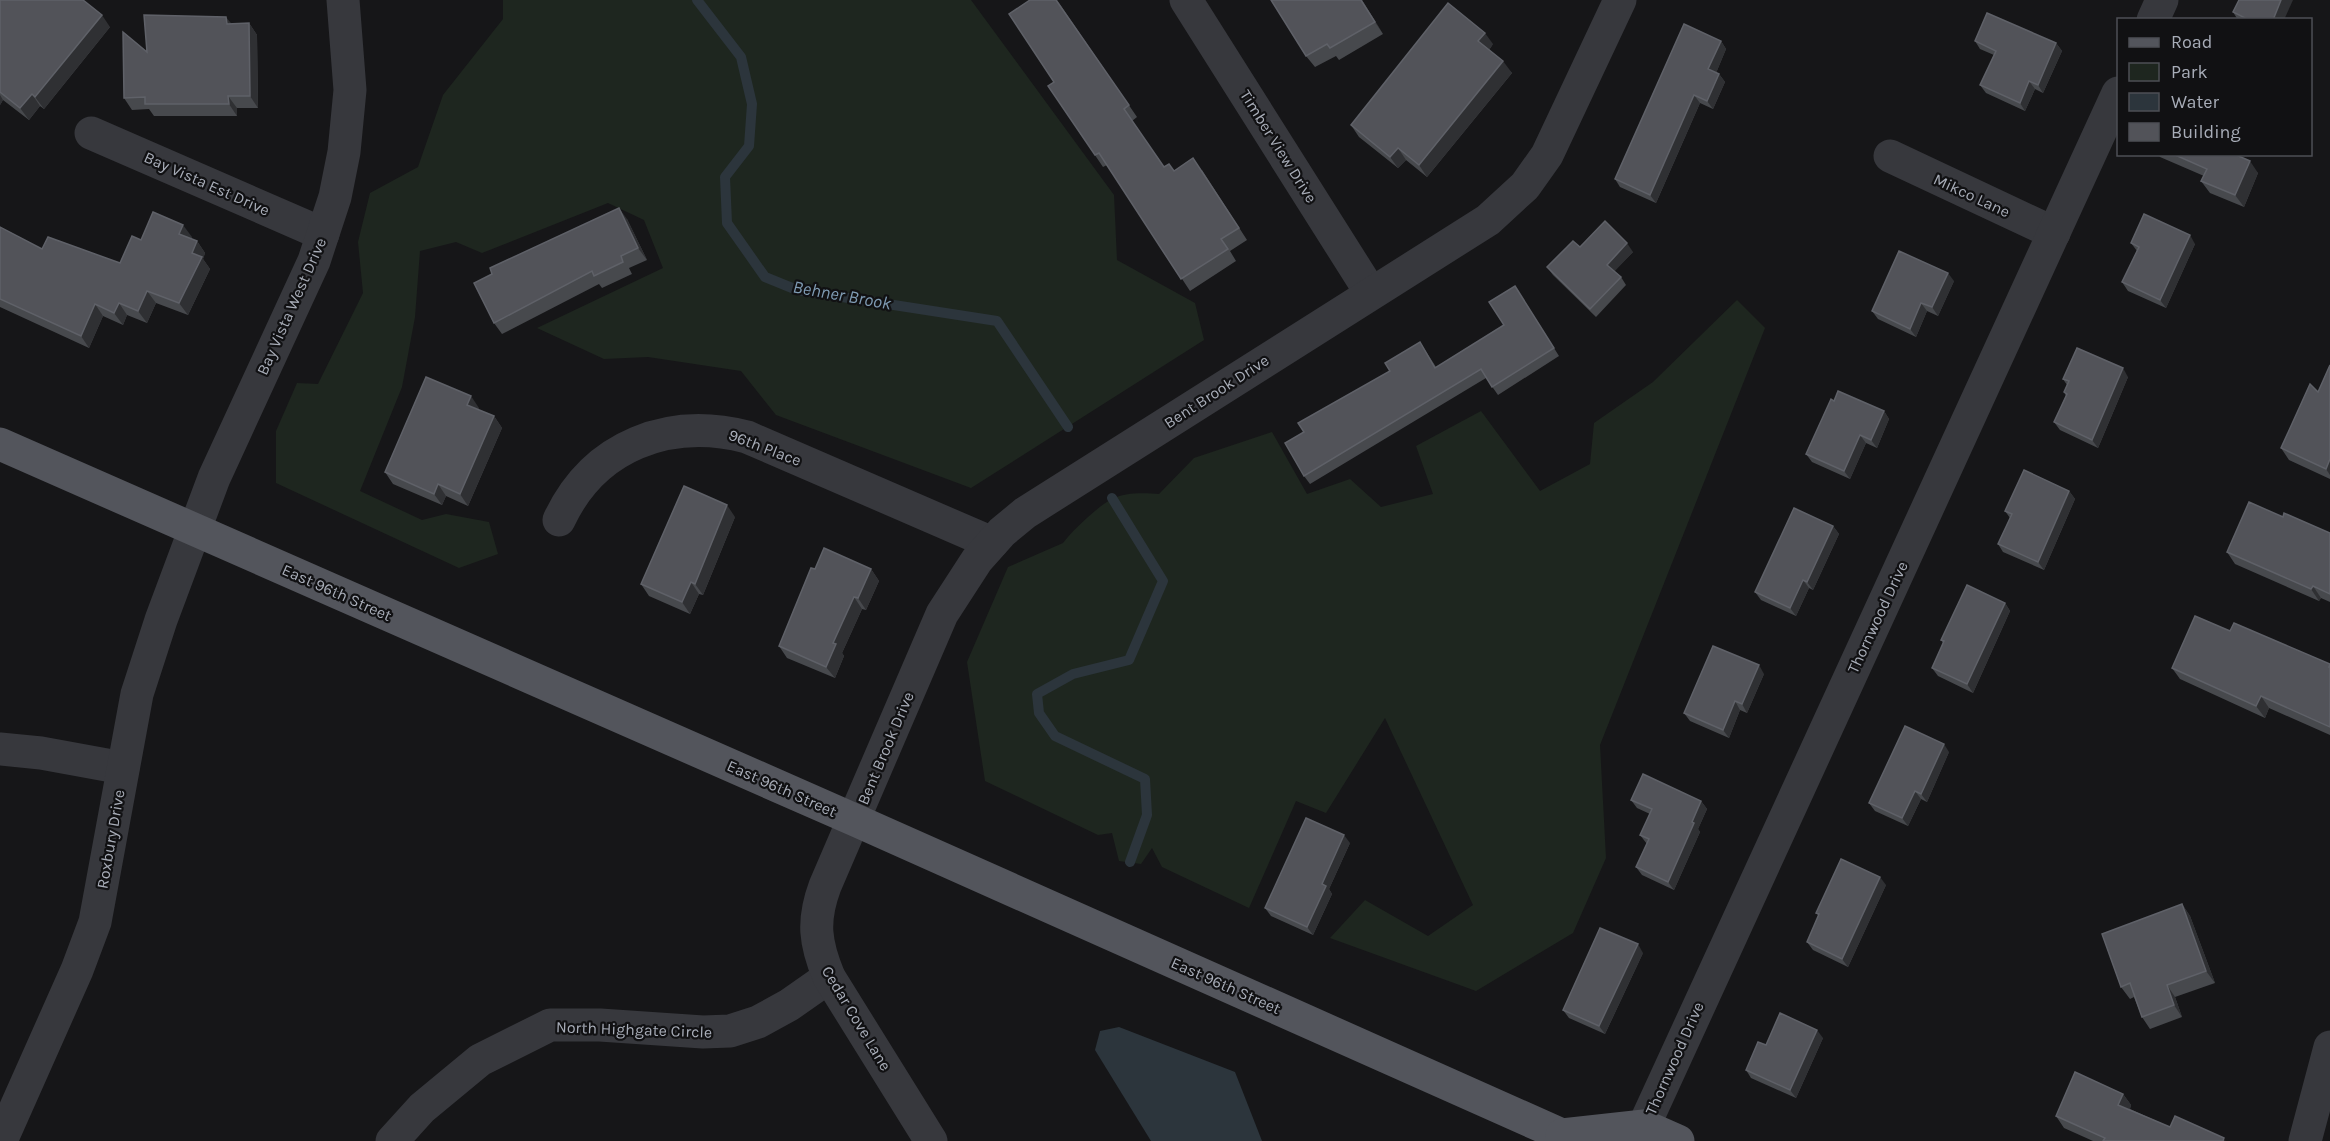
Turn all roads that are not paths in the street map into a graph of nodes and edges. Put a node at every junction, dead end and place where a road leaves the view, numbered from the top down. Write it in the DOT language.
graph roads {
  1 [pos="343,0"];
  2 [pos="1186,0"];
  3 [pos="1620,0"];
  4 [pos="2162,0"];
  5 [pos="2154,18"];
  6 [pos="2117,95"];
  7 [pos="91,133"];
  8 [pos="1890,156"];
  9 [pos="2054,233"];
  10 [pos="323,234"];
  11 [pos="1371,293"];
  12 [pos="0,444"];
  13 [pos="558,520"];
  14 [pos="194,529"];
  15 [pos="992,543"];
  16 [pos="0,749"];
  17 [pos="123,768"];
  18 [pos="855,820"];
  19 [pos="829,977"];
  20 [pos="2330,1047"];
  21 [pos="1640,1134"];
  22 [pos="1565,1138"];
  23 [pos="1,1141"];
  24 [pos="392,1141"];
  25 [pos="931,1141"];
  26 [pos="1678,1141"];
  27 [pos="2306,1141"];
  1 -- 10 [label="street, Bay Vista West Drive"];
  2 -- 11 [label="street, Timber View Drive"];
  3 -- 11 [label="street, Bent Brook Drive"];
  4 -- 5 [label="street"];
  6 -- 9 [label="street, Thornwood Drive"];
  7 -- 10 [label="street, Bay Vista Est Drive"];
  8 -- 9 [label="street, Mikco Lane"];
  9 -- 21 [label="street, Thornwood Drive"];
  10 -- 14 [label="street, Bay Vista West Drive"];
  11 -- 15 [label="street, Bent Brook Drive"];
  12 -- 14 [label="main road, East 96th Street"];
  13 -- 15 [label="street, 96th Place"];
  14 -- 17 [label="street, Roxbury Drive"];
  14 -- 18 [label="main road, East 96th Street"];
  15 -- 18 [label="street, Bent Brook Drive"];
  16 -- 17 [label="street"];
  17 -- 23 [label="street, Roxbury Drive"];
  18 -- 19 [label="street, Cedar Cove Lane"];
  18 -- 22 [label="main road, East 96th Street"];
  19 -- 24 [label="street, North Highgate Circle"];
  19 -- 25 [label="street, Cedar Cove Lane"];
  20 -- 27 [label="street"];
  21 -- 22 [label="main road, East 96th Street"];
  21 -- 26 [label="main road"];
}
